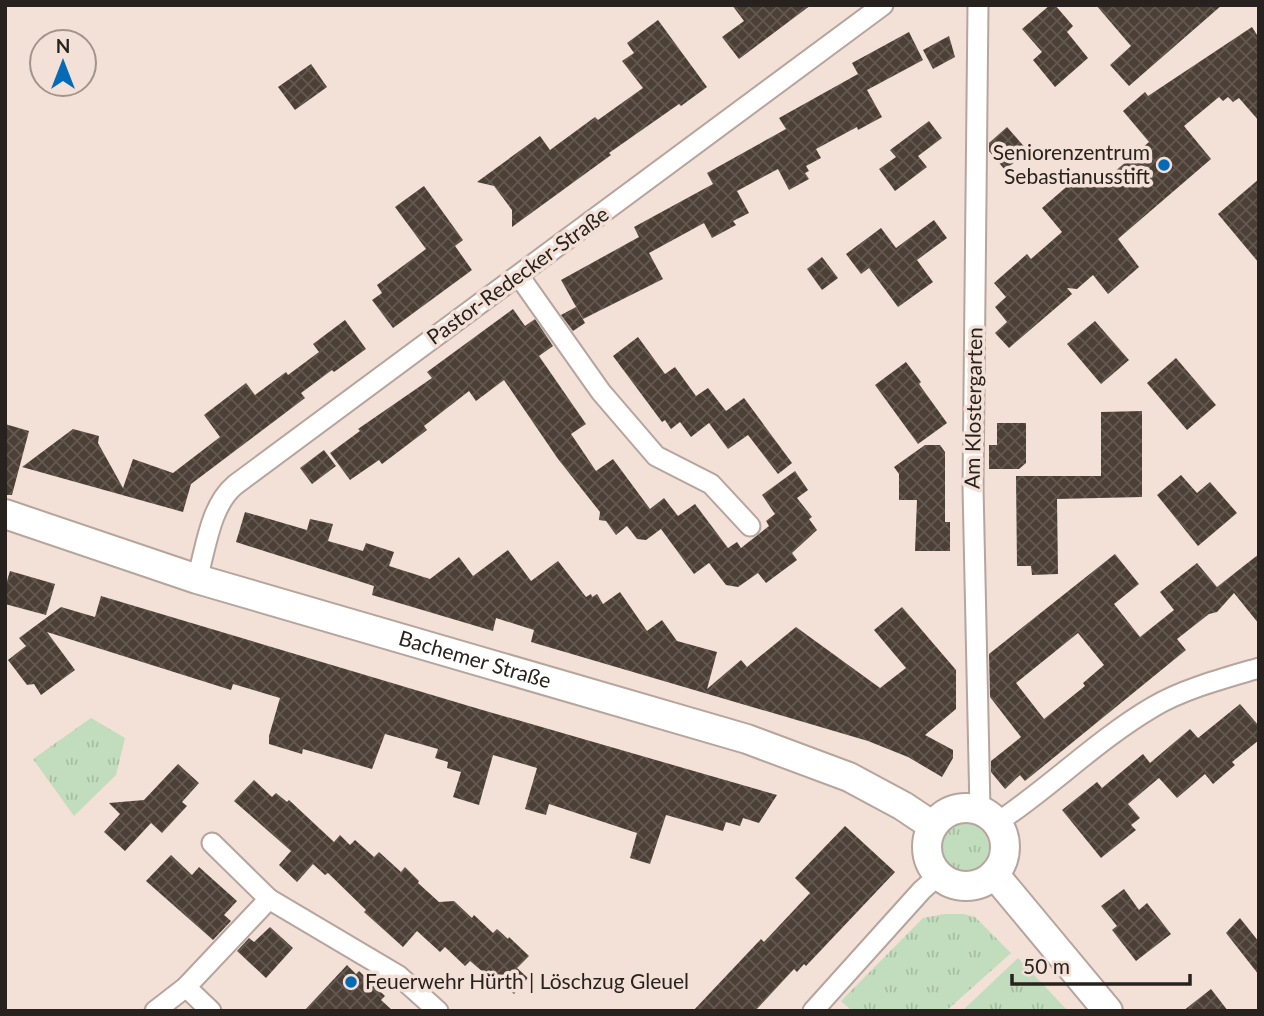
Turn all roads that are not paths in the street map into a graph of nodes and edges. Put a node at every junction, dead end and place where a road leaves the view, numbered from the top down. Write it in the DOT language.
graph roads {
  1 [pos="883,5"];
  2 [pos="978,5"];
  3 [pos="519,276"];
  4 [pos="5,514"];
  5 [pos="750,526"];
  6 [pos="197,579"];
  7 [pos="1259,668"];
  8 [pos="989,816"];
  9 [pos="933,825"];
  10 [pos="212,843"];
  11 [pos="994,874"];
  12 [pos="939,875"];
  13 [pos="269,898"];
  14 [pos="186,987"];
  15 [pos="155,1011"];
  16 [pos="211,1011"];
  17 [pos="438,1011"];
  18 [pos="813,1011"];
  19 [pos="1108,1011"];
  1 -- 3 [label="street, Pastor-Redecker-Straße"];
  2 -- 8 [label="street, Am Klostergarten"];
  3 -- 5 [label="street"];
  3 -- 6 [label="street, Pastor-Redecker-Straße"];
  4 -- 6 [label="street, Bachemer Straße"];
  6 -- 9 [label="street, Bachemer Straße"];
  7 -- 8 [label="street"];
  8 -- 9 [label="street"];
  8 -- 11 [label="street"];
  9 -- 12 [label="street"];
  10 -- 13 [label="street"];
  11 -- 12 [label="street"];
  11 -- 19 [label="street"];
  12 -- 18 [label="street"];
  13 -- 14 [label="street"];
  13 -- 17 [label="street"];
  14 -- 15 [label="street"];
  14 -- 16 [label="street"];
}
